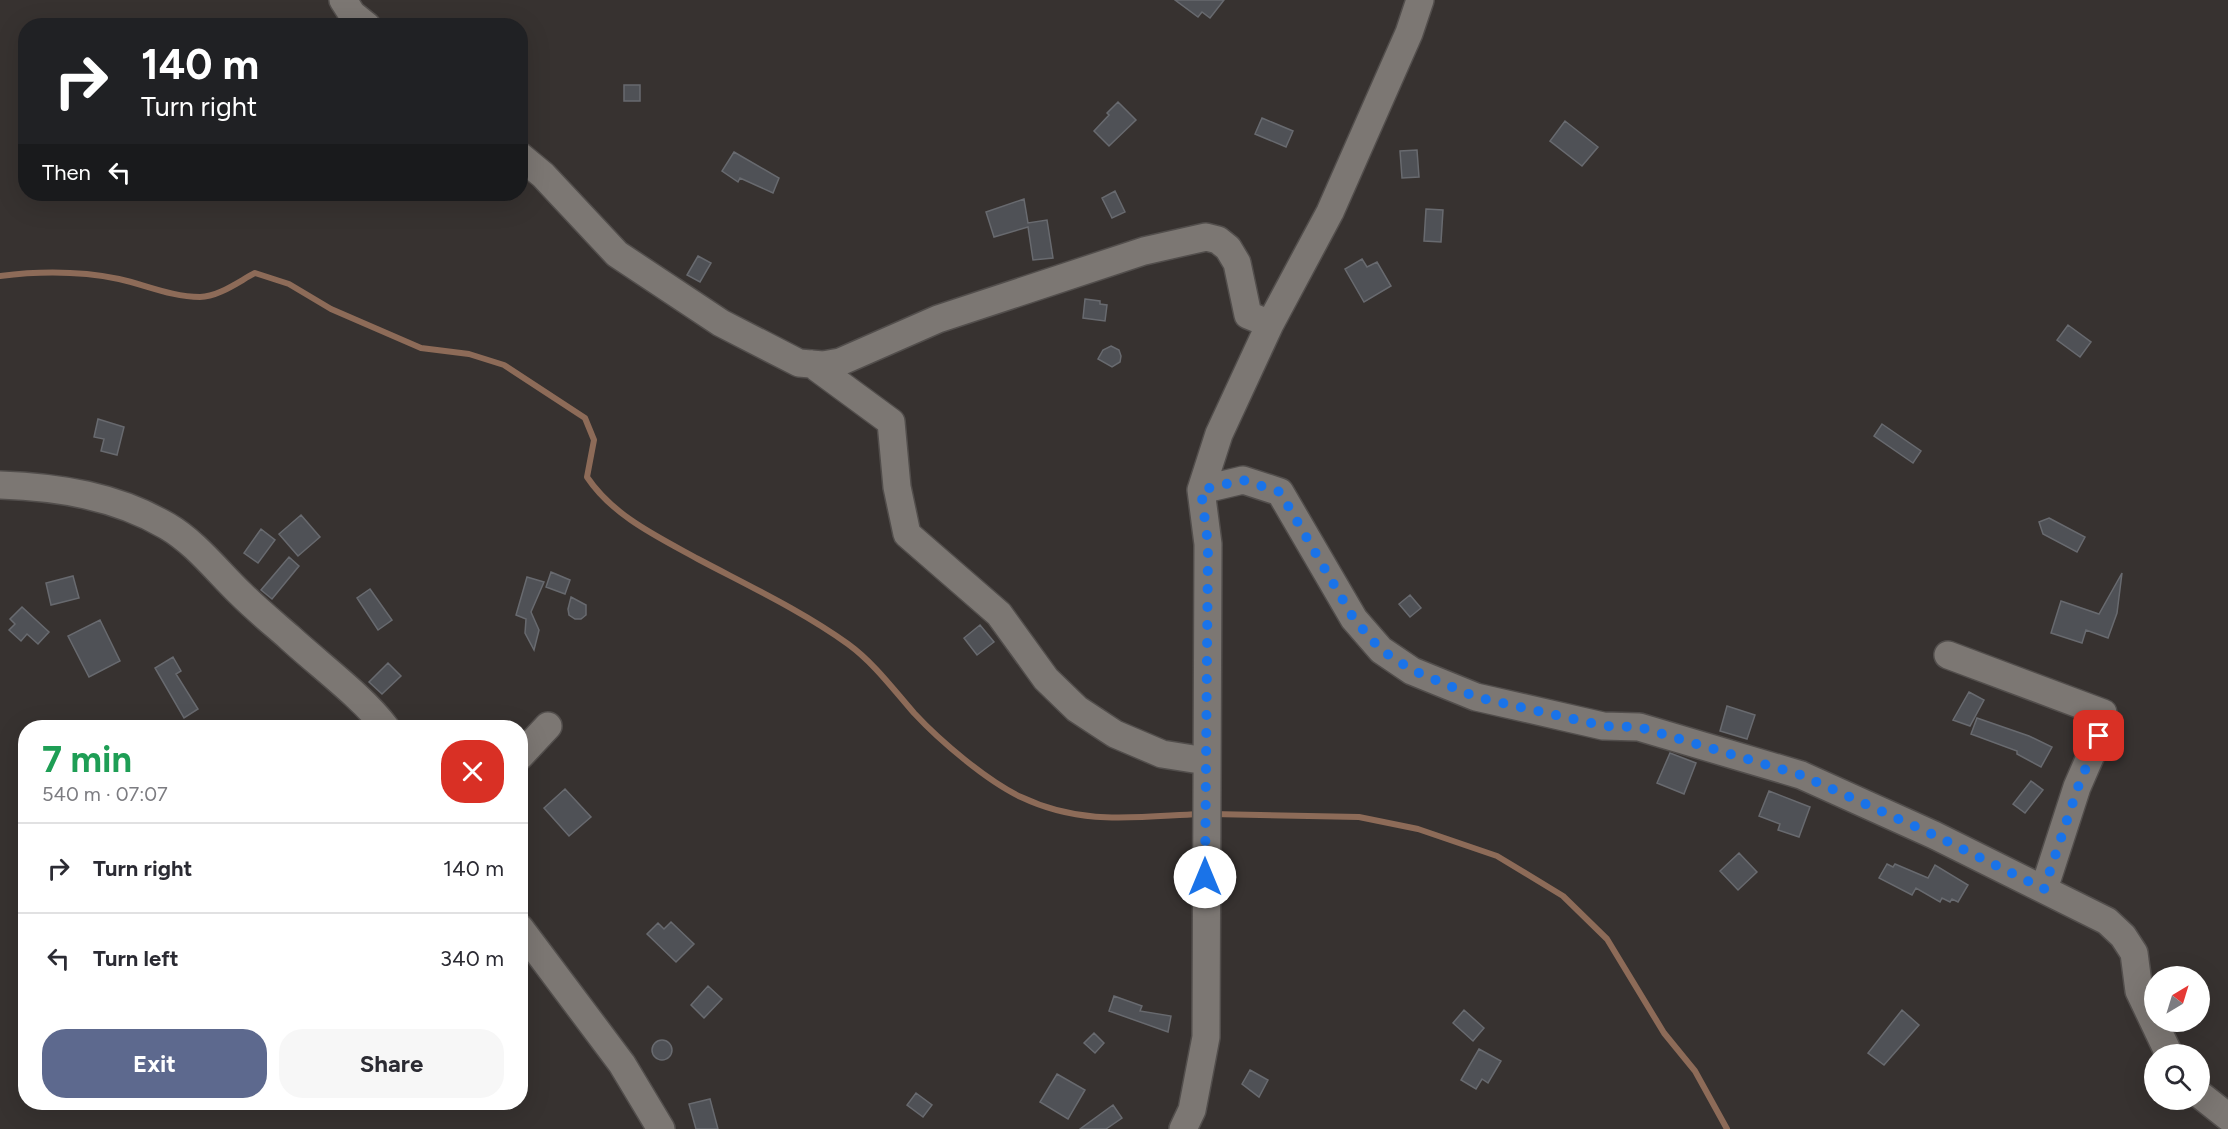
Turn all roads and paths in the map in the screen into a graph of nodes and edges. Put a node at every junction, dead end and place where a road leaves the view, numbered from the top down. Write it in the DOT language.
graph roads {
  1 [pos="343,0"];
  2 [pos="1420,0"];
  3 [pos="357,18"];
  4 [pos="528,163"];
  5 [pos="1270,324"];
  6 [pos="812,364"];
  7 [pos="0,485"];
  8 [pos="1201,490"];
  9 [pos="1948,655"];
  10 [pos="378,720"];
  11 [pos="548,726"];
  12 [pos="528,747"];
  13 [pos="1206,769"];
  14 [pos="2044,889"];
  15 [pos="528,939"];
  16 [pos="2164,1044"];
  17 [pos="2210,1103"];
  18 [pos="2228,1118"];
  19 [pos="660,1129"];
  20 [pos="1183,1129"];
  1 -- 3 [label="street"];
  2 -- 5 [label="street"];
  4 -- 6 [label="street"];
  5 -- 6 [label="street"];
  5 -- 8 [label="street"];
  6 -- 13 [label="street"];
  7 -- 10 [label="street"];
  8 -- 13 [label="street"];
  8 -- 14 [label="street"];
  9 -- 14 [label="street"];
  11 -- 12 [label="street"];
  13 -- 20 [label="street"];
  14 -- 16 [label="street"];
  15 -- 19 [label="street"];
  17 -- 18 [label="street"];
}
